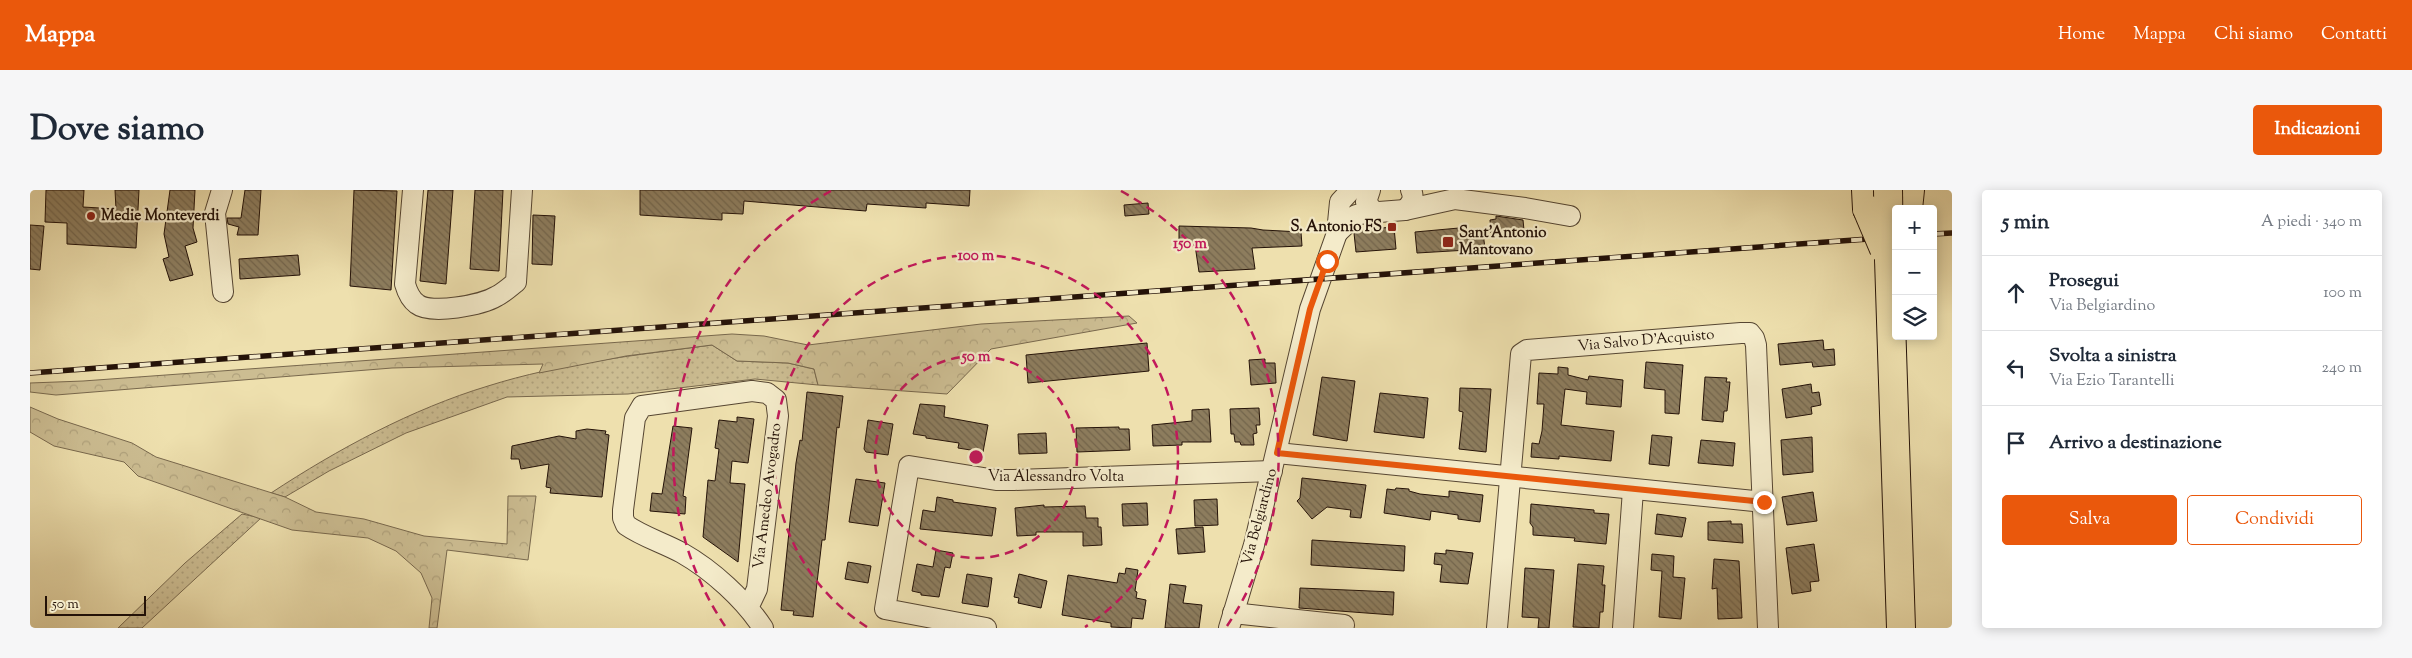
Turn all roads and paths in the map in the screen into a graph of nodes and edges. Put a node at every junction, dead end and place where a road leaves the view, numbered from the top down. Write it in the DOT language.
graph roads {
  1 [pos="222,190"];
  2 [pos="413,190"];
  3 [pos="522,190"];
  4 [pos="1370,190"];
  5 [pos="1411,190"];
  6 [pos="1866,190"];
  7 [pos="1888,190"];
  8 [pos="1910,190"];
  9 [pos="1344,192"];
  10 [pos="1446,193"];
  11 [pos="1908,205"];
  12 [pos="1405,210"];
  13 [pos="1374,212"];
  14 [pos="1570,216"];
  15 [pos="1336,233"];
  16 [pos="1892,251"];
  17 [pos="223,292"];
  18 [pos="1893,295"];
  19 [pos="1274,462"];
  20 [pos="1509,477"];
  21 [pos="1633,490"];
  22 [pos="1764,502"];
  23 [pos="748,608"];
  24 [pos="1231,621"];
  25 [pos="1344,625"];
  26 [pos="763,628"];
  27 [pos="986,628"];
  28 [pos="1497,628"];
  29 [pos="1623,628"];
  30 [pos="1768,628"];
  31 [pos="1901,628"];
  1 -- 17 [label="street"];
  2 -- 3 [label="street"];
  4 -- 13 [label="street"];
  5 -- 12 [label="street"];
  6 -- 16 [label="highway, bridge"];
  7 -- 16 [label="highway, bridge"];
  8 -- 11 [label="highway"];
  9 -- 13 [label="street"];
  9 -- 15 [label="street, Via Belgiardino"];
  10 -- 12 [label="street"];
  10 -- 14 [label="street"];
  12 -- 13 [label="street"];
  13 -- 15 [label="street"];
  15 -- 19 [label="street, Via Belgiardino"];
  18 -- 31 [label="highway"];
  19 -- 20 [label="street"];
  19 -- 24 [label="street, Via Belgiardino"];
  19 -- 27 [label="street, Via Alessandro Volta"];
  20 -- 21 [label="street"];
  20 -- 22 [label="street, Via Salvo D'Acquisto"];
  20 -- 28 [label="street, Via Salvo D'Acquisto"];
  21 -- 22 [label="street"];
  21 -- 29 [label="street"];
  22 -- 30 [label="street, Via Salvo D'Acquisto"];
  23 -- 23 [label="street, Via Amedeo Avogadro"];
  23 -- 26 [label="street, Via Amedeo Avogadro"];
  24 -- 25 [label="street"];
}
